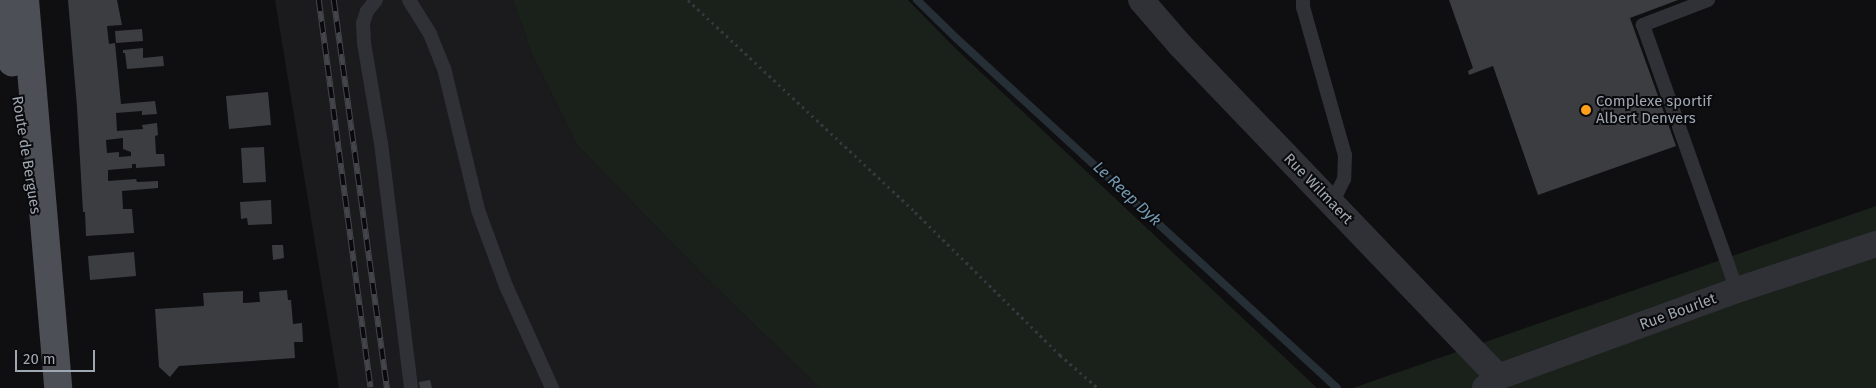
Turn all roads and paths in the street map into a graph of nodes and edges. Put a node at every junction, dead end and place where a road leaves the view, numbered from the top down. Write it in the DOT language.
graph roads {
  1 [pos="4,0"];
  2 [pos="25,0"];
  3 [pos="376,0"];
  4 [pos="409,0"];
  5 [pos="688,0"];
  6 [pos="1141,0"];
  7 [pos="1303,0"];
  8 [pos="1708,0"];
  9 [pos="1332,204"];
  10 [pos="1876,244"];
  11 [pos="1737,290"];
  12 [pos="52,310"];
  13 [pos="1491,382"];
  14 [pos="58,388"];
  15 [pos="411,388"];
  16 [pos="552,388"];
  17 [pos="1098,388"];
  1 -- 12 [label="main road, Route de Bergues"];
  2 -- 12 [label="main road, Route de Bergues"];
  3 -- 15 [label="lane"];
  4 -- 16 [label="lane"];
  5 -- 17 [label="path"];
  6 -- 9 [label="street, Rue Wilmaert"];
  7 -- 9 [label="lane"];
  8 -- 11 [label="lane"];
  9 -- 13 [label="street, Rue Wilmaert"];
  10 -- 11 [label="street, Rue Bourlet"];
  11 -- 13 [label="street, Rue Bourlet"];
  12 -- 14 [label="main road, Route de Bergues"];
}
